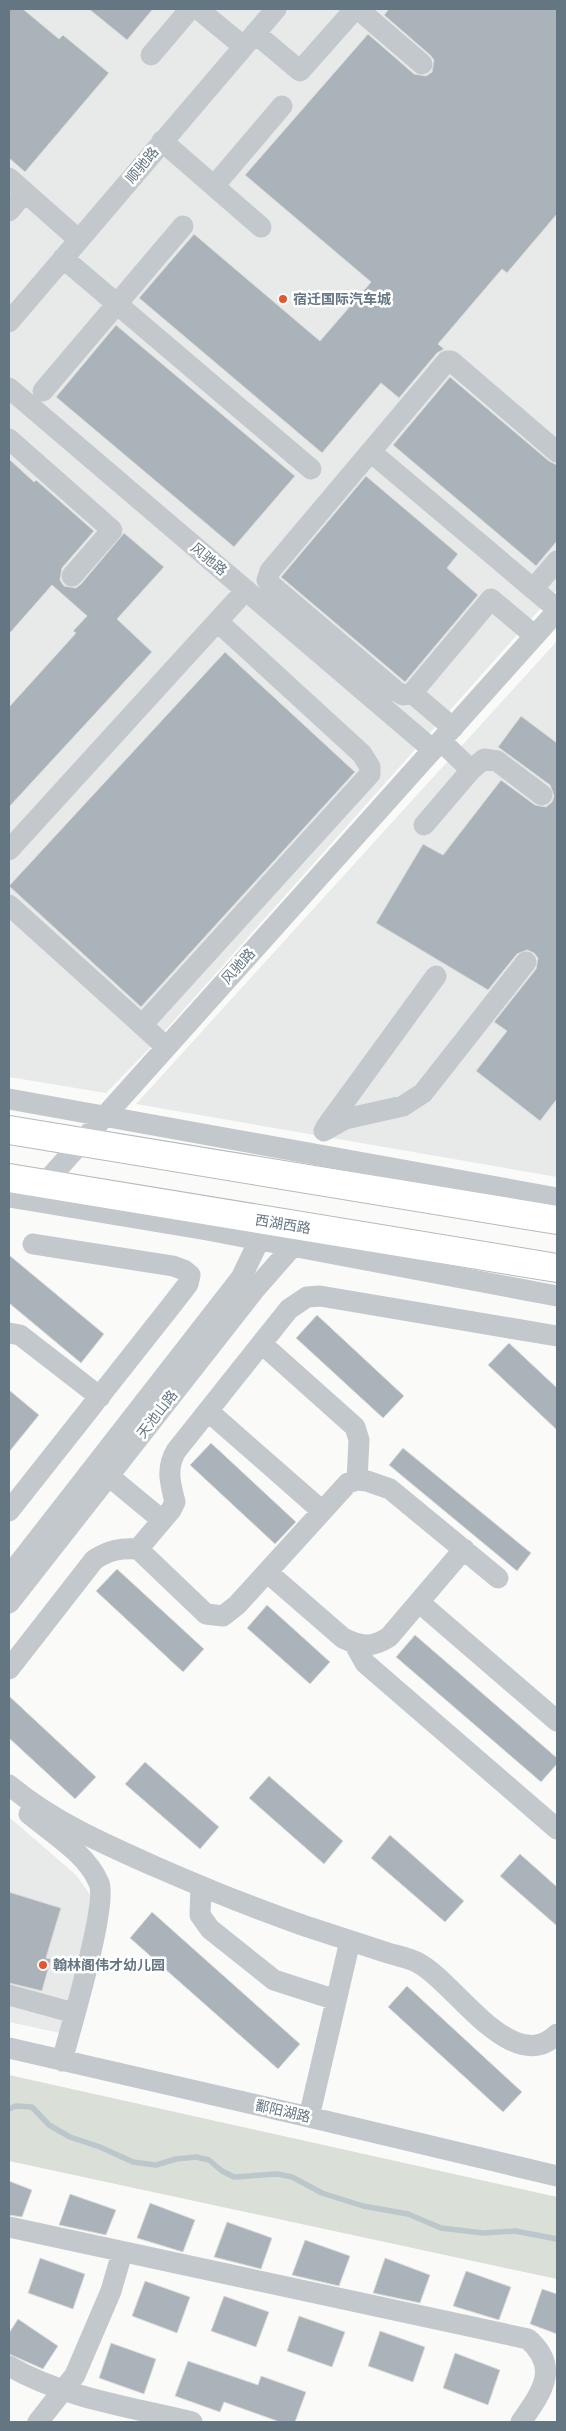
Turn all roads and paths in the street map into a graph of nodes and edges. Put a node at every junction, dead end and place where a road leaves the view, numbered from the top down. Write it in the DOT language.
graph roads {
  1 [pos="190,9"];
  2 [pos="198,9"];
  3 [pos="276,9"];
  4 [pos="357,9"];
  5 [pos="249,40"];
  6 [pos="151,55"];
  7 [pos="422,64"];
  8 [pos="282,106"];
  9 [pos="162,141"];
  10 [pos="9,178"];
  11 [pos="214,186"];
  12 [pos="25,192"];
  13 [pos="9,211"];
  14 [pos="183,226"];
  15 [pos="261,227"];
  16 [pos="79,240"];
  17 [pos="62,258"];
  18 [pos="116,304"];
  19 [pos="9,322"];
  20 [pos="9,388"];
  21 [pos="43,391"];
  22 [pos="9,439"];
  23 [pos="371,452"];
  24 [pos="557,452"];
  25 [pos="311,470"];
  26 [pos="557,561"];
  27 [pos="72,576"];
  28 [pos="533,589"];
  29 [pos="246,590"];
  30 [pos="557,610"];
  31 [pos="218,622"];
  32 [pos="535,636"];
  33 [pos="412,693"];
  34 [pos="442,740"];
  35 [pos="471,770"];
  36 [pos="542,796"];
  37 [pos="424,825"];
  38 [pos="9,850"];
  39 [pos="265,890"];
  40 [pos="9,905"];
  41 [pos="288,911"];
  42 [pos="526,962"];
  43 [pos="436,976"];
  44 [pos="142,1025"];
  45 [pos="166,1047"];
  46 [pos="9,1100"];
  47 [pos="103,1117"];
  48 [pos="9,1130"];
  49 [pos="324,1131"];
  50 [pos="80,1143"];
  51 [pos="304,1166"];
  52 [pos="9,1178"];
  53 [pos="44,1184"];
  54 [pos="9,1197"];
  55 [pos="557,1198"];
  56 [pos="557,1220"];
  57 [pos="261,1230"];
  58 [pos="301,1237"];
  59 [pos="33,1244"];
  60 [pos="557,1268"];
  61 [pos="557,1296"];
  62 [pos="9,1332"];
  63 [pos="557,1336"];
  64 [pos="262,1344"];
  65 [pos="100,1397"];
  66 [pos="208,1411"];
  67 [pos="97,1476"];
  68 [pos="357,1480"];
  69 [pos="9,1511"];
  70 [pos="322,1511"];
  71 [pos="157,1526"];
  72 [pos="138,1549"];
  73 [pos="464,1550"];
  74 [pos="266,1572"];
  75 [pos="9,1576"];
  76 [pos="498,1578"];
  77 [pos="420,1602"];
  78 [pos="9,1603"];
  79 [pos="355,1645"];
  80 [pos="9,1669"];
  81 [pos="557,1721"];
  82 [pos="9,1785"];
  83 [pos="9,1797"];
  84 [pos="557,1829"];
  85 [pos="201,1886"];
  86 [pos="350,1940"];
  87 [pos="9,1995"];
  88 [pos="336,2000"];
  89 [pos="74,2013"];
  90 [pos="557,2034"];
  91 [pos="9,2035"];
  92 [pos="9,2048"];
  93 [pos="64,2054"];
  94 [pos="310,2111"];
  95 [pos="557,2161"];
  96 [pos="557,2176"];
  97 [pos="9,2227"];
  98 [pos="122,2253"];
  99 [pos="9,2366"];
  100 [pos="64,2389"];
  101 [pos="38,2422"];
  102 [pos="192,2422"];
  103 [pos="521,2422"];
  1 -- 6 [label="street"];
  2 -- 5 [label="street"];
  3 -- 5 [label="street, 顺驰路"];
  4 -- 5 [label="street"];
  4 -- 7 [label="street"];
  5 -- 9 [label="street, 顺驰路"];
  8 -- 11 [label="street"];
  9 -- 11 [label="street"];
  9 -- 16 [label="street, 顺驰路"];
  10 -- 12 [label="street"];
  11 -- 15 [label="street"];
  12 -- 13 [label="street"];
  12 -- 16 [label="street"];
  14 -- 18 [label="street"];
  16 -- 17 [label="street, 顺驰路"];
  17 -- 18 [label="street"];
  17 -- 19 [label="street, 顺驰路"];
  18 -- 21 [label="street"];
  18 -- 25 [label="street"];
  20 -- 29 [label="street, 风驰路"];
  22 -- 27 [label="street"];
  23 -- 24 [label="street"];
  23 -- 28 [label="street"];
  23 -- 33 [label="street"];
  26 -- 28 [label="street"];
  28 -- 30 [label="street"];
  29 -- 31 [label="street"];
  29 -- 34 [label="street, 风驰路"];
  30 -- 32 [label="street, 风驰路"];
  31 -- 38 [label="street"];
  31 -- 39 [label="street"];
  32 -- 33 [label="street"];
  32 -- 34 [label="street, 风驰路"];
  33 -- 34 [label="street"];
  34 -- 35 [label="street"];
  34 -- 41 [label="street, 风驰路"];
  35 -- 36 [label="street"];
  35 -- 37 [label="street"];
  39 -- 41 [label="street"];
  39 -- 44 [label="street"];
  40 -- 44 [label="street"];
  41 -- 45 [label="street, 风驰路"];
  42 -- 49 [label="street"];
  43 -- 49 [label="street"];
  44 -- 45 [label="street"];
  45 -- 47 [label="street, 风驰路"];
  46 -- 47 [label="street"];
  47 -- 50 [label="street, 风驰路"];
  47 -- 51 [label="street"];
  48 -- 50 [label="main road"];
  49 -- 51 [label="street"];
  50 -- 51 [label="main road"];
  50 -- 53 [label="street, 风驰路"];
  51 -- 55 [label="street"];
  51 -- 56 [label="main road"];
  52 -- 53 [label="main road, 西湖西路"];
  53 -- 57 [label="main road, 西湖西路"];
  54 -- 57 [label="street"];
  57 -- 58 [label="main road, 西湖西路"];
  57 -- 67 [label="street, 天池山路"];
  58 -- 60 [label="main road, 西湖西路"];
  58 -- 61 [label="street"];
  58 -- 67 [label="street, 天池山路"];
  59 -- 65 [label="street"];
  62 -- 65 [label="street"];
  63 -- 64 [label="street"];
  64 -- 66 [label="street"];
  64 -- 68 [label="street"];
  65 -- 69 [label="street"];
  66 -- 70 [label="street"];
  66 -- 71 [label="street"];
  67 -- 71 [label="street"];
  67 -- 75 [label="street, 天池山路"];
  67 -- 78 [label="street, 天池山路"];
  68 -- 70 [label="street"];
  68 -- 73 [label="street"];
  70 -- 74 [label="street"];
  71 -- 72 [label="street"];
  72 -- 74 [label="street"];
  72 -- 80 [label="street"];
  73 -- 76 [label="street"];
  73 -- 77 [label="street"];
  74 -- 79 [label="street"];
  77 -- 79 [label="street"];
  77 -- 81 [label="street"];
  79 -- 84 [label="street"];
  82 -- 85 [label="street"];
  83 -- 89 [label="street"];
  85 -- 86 [label="street"];
  85 -- 88 [label="street"];
  86 -- 88 [label="street"];
  86 -- 90 [label="street"];
  87 -- 89 [label="street"];
  88 -- 94 [label="street"];
  89 -- 93 [label="street"];
  91 -- 93 [label="street, 鄱阳湖路"];
  92 -- 93 [label="street, 鄱阳湖路"];
  93 -- 94 [label="street, 鄱阳湖路"];
  94 -- 95 [label="street, 鄱阳湖路"];
  94 -- 96 [label="street, 鄱阳湖路"];
  97 -- 98 [label="street"];
  98 -- 100 [label="street"];
  98 -- 103 [label="street"];
  99 -- 100 [label="street"];
  100 -- 101 [label="street"];
  100 -- 102 [label="street"];
}
